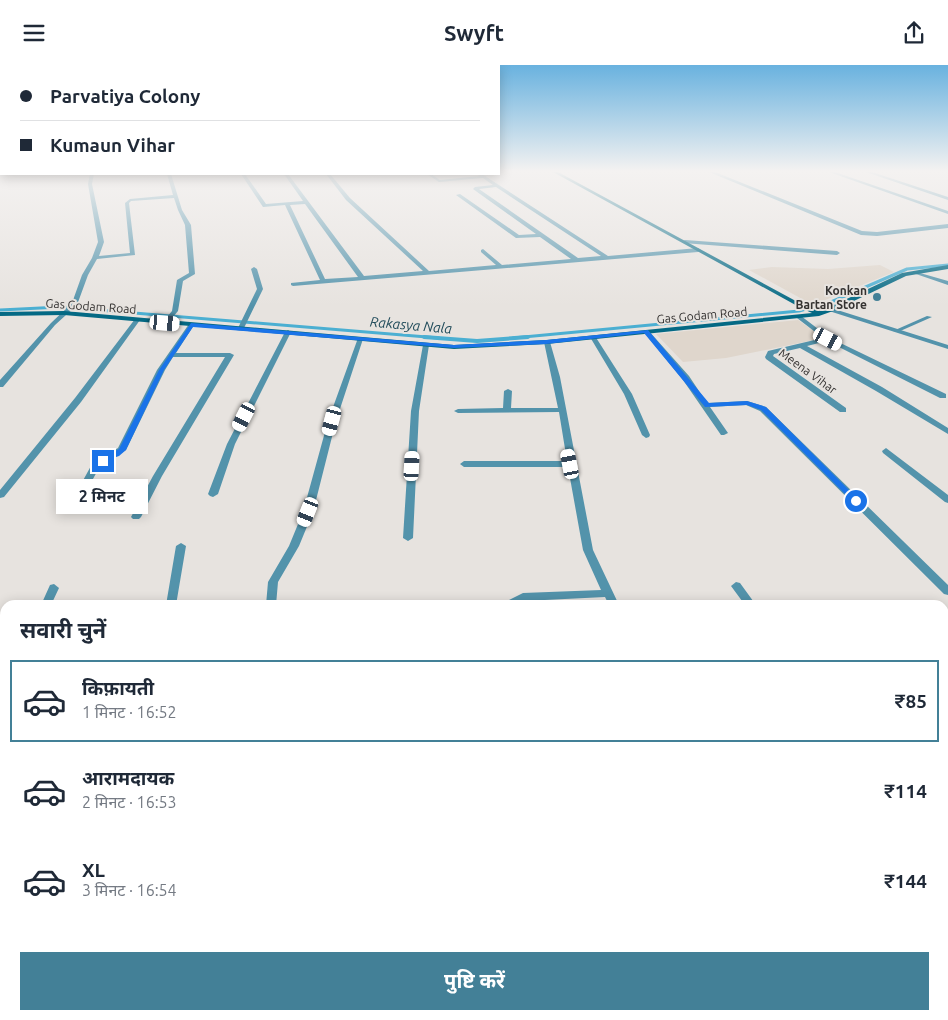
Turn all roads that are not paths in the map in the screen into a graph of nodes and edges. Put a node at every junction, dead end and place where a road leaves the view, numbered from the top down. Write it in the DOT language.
graph roads {
  1 [pos="97,217"];
  2 [pos="129,217"];
  3 [pos="185,217"];
  4 [pos="294,217"];
  5 [pos="317,217"];
  6 [pos="367,217"];
  7 [pos="489,217"];
  8 [pos="515,217"];
  9 [pos="544,217"];
  10 [pos="638,217"];
  11 [pos="821,217"];
  12 [pos="948,226"];
  13 [pos="541,235"];
  14 [pos="685,242"];
  15 [pos="698,250"];
  16 [pos="483,251"];
  17 [pos="837,253"];
  18 [pos="95,258"];
  19 [pos="607,258"];
  20 [pos="578,261"];
  21 [pos="500,266"];
  22 [pos="254,269"];
  23 [pos="946,269"];
  24 [pos="915,271"];
  25 [pos="428,273"];
  26 [pos="362,278"];
  27 [pos="323,281"];
  28 [pos="948,283"];
  29 [pos="293,284"];
  30 [pos="69,309"];
  31 [pos="832,310"];
  32 [pos="0,314"];
  33 [pos="819,314"];
  34 [pos="799,317"];
  35 [pos="928,317"];
  36 [pos="169,319"];
  37 [pos="137,320"];
  38 [pos="191,325"];
  39 [pos="243,325"];
  40 [pos="646,331"];
  41 [pos="896,331"];
  42 [pos="288,332"];
  43 [pos="593,337"];
  44 [pos="360,339"];
  45 [pos="828,339"];
  46 [pos="546,342"];
  47 [pos="426,345"];
  48 [pos="802,346"];
  49 [pos="948,347"];
  50 [pos="172,355"];
  51 [pos="0,385"];
  52 [pos="508,391"];
  53 [pos="943,396"];
  54 [pos="707,405"];
  55 [pos="507,410"];
  56 [pos="560,410"];
  57 [pos="843,410"];
  58 [pos="458,411"];
  59 [pos="948,431"];
  60 [pos="724,433"];
  61 [pos="646,435"];
  62 [pos="886,451"];
  63 [pos="464,464"];
  64 [pos="570,464"];
  65 [pos="85,486"];
  66 [pos="1,495"];
  67 [pos="213,495"];
  68 [pos="948,500"];
  69 [pos="136,517"];
  70 [pos="408,538"];
  71 [pos="181,546"];
  72 [pos="736,586"];
  73 [pos="54,588"];
  74 [pos="948,591"];
  75 [pos="607,593"];
  76 [pos="48,600"];
  77 [pos="172,600"];
  78 [pos="272,600"];
  79 [pos="518,600"];
  80 [pos="611,600"];
  81 [pos="747,600"];
  1 -- 18 [label="street"];
  2 -- 18 [label="street"];
  3 -- 36 [label="street"];
  4 -- 27 [label="street"];
  5 -- 26 [label="street"];
  6 -- 25 [label="street"];
  7 -- 13 [label="street"];
  8 -- 13 [label="street"];
  9 -- 19 [label="street"];
  10 -- 14 [label="main road"];
  11 -- 12 [label="street"];
  13 -- 20 [label="street"];
  14 -- 15 [label="main road"];
  14 -- 17 [label="street"];
  15 -- 19 [label="street"];
  15 -- 33 [label="main road"];
  16 -- 21 [label="street"];
  18 -- 30 [label="street"];
  19 -- 20 [label="street"];
  20 -- 21 [label="street"];
  21 -- 25 [label="street"];
  22 -- 39 [label="street"];
  23 -- 24 [label="main road, Gas Godam Road"];
  24 -- 28 [label="street"];
  24 -- 31 [label="main road, Gas Godam Road"];
  25 -- 26 [label="street"];
  26 -- 27 [label="street"];
  27 -- 29 [label="street"];
  30 -- 32 [label="main road, Gas Godam Road"];
  30 -- 37 [label="main road, Gas Godam Road"];
  30 -- 51 [label="street"];
  31 -- 33 [label="main road, Gas Godam Road"];
  31 -- 41 [label="street"];
  33 -- 34 [label="main road, Gas Godam Road"];
  34 -- 40 [label="main road, Gas Godam Road"];
  34 -- 45 [label="street"];
  35 -- 41 [label="street"];
  36 -- 37 [label="main road, Gas Godam Road"];
  36 -- 38 [label="main road, Gas Godam Road"];
  37 -- 66 [label="street"];
  38 -- 39 [label="main road, Gas Godam Road"];
  38 -- 50 [label="street"];
  39 -- 42 [label="main road, Gas Godam Road"];
  40 -- 43 [label="main road, Gas Godam Road"];
  40 -- 54 [label="street"];
  41 -- 49 [label="street"];
  42 -- 44 [label="main road, Gas Godam Road"];
  42 -- 67 [label="street"];
  43 -- 46 [label="main road, Gas Godam Road"];
  43 -- 61 [label="street"];
  44 -- 47 [label="main road, Gas Godam Road"];
  44 -- 78 [label="street"];
  45 -- 48 [label="street, Meena Vihar"];
  45 -- 53 [label="street"];
  46 -- 47 [label="main road, Gas Godam Road"];
  46 -- 56 [label="street"];
  47 -- 70 [label="street"];
  48 -- 57 [label="street, Meena Vihar"];
  48 -- 59 [label="street"];
  50 -- 65 [label="street"];
  50 -- 69 [label="street"];
  52 -- 55 [label="street"];
  54 -- 60 [label="street"];
  54 -- 74 [label="street"];
  55 -- 56 [label="street"];
  55 -- 58 [label="street"];
  56 -- 64 [label="street"];
  62 -- 68 [label="street"];
  63 -- 64 [label="street"];
  64 -- 75 [label="street"];
  71 -- 77 [label="street"];
  72 -- 81 [label="street"];
  73 -- 76 [label="street"];
  75 -- 79 [label="street"];
  75 -- 80 [label="street"];
}
